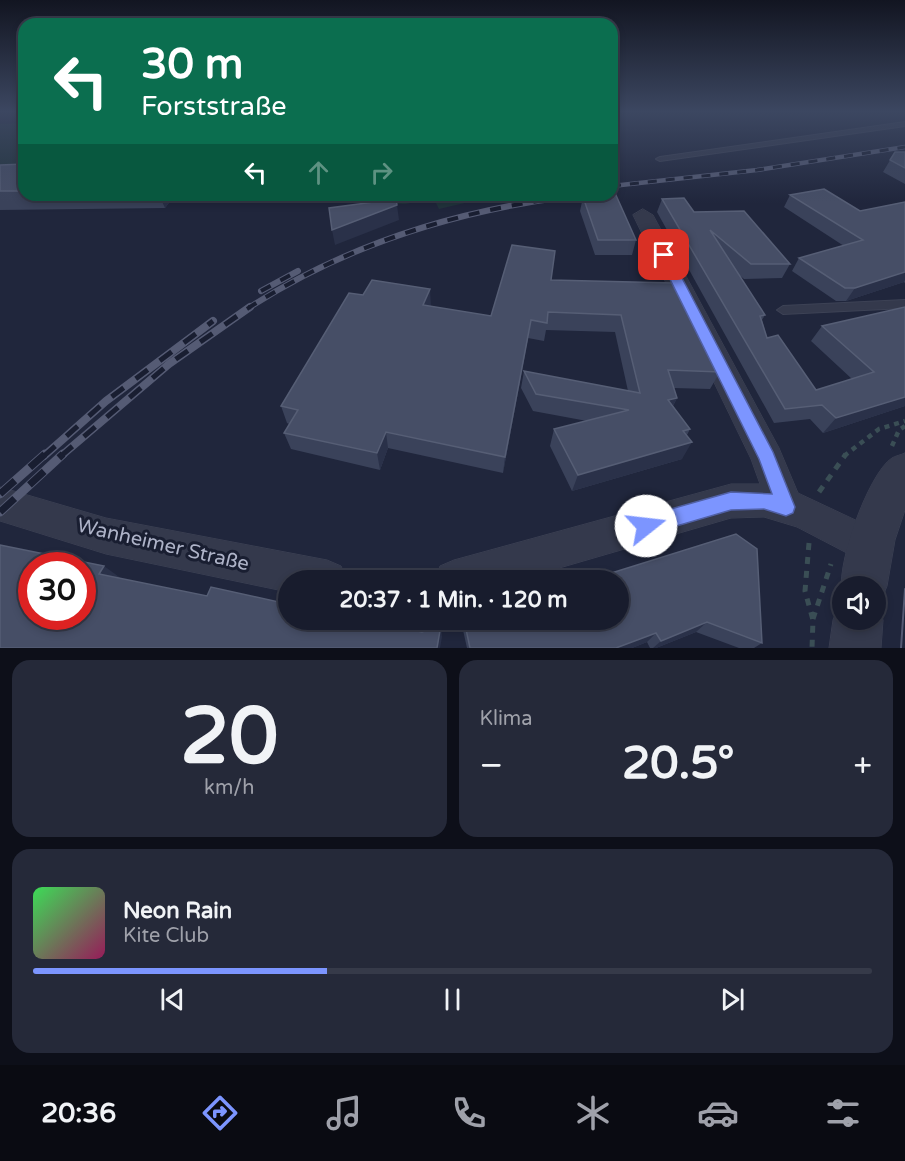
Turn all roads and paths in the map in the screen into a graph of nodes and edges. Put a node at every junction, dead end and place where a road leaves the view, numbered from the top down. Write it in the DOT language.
graph roads {
  1 [pos="777,142"];
  2 [pos="660,159"];
  3 [pos="643,215"];
  4 [pos="905,304"];
  5 [pos="783,309"];
  6 [pos="905,472"];
  7 [pos="0,504"];
  8 [pos="786,507"];
  9 [pos="858,554"];
  10 [pos="278,570"];
  11 [pos="489,570"];
  12 [pos="851,576"];
  13 [pos="832,625"];
  14 [pos="843,630"];
  15 [pos="812,648"];
  16 [pos="855,648"];
  1 -- 2 [label="lane"];
  3 -- 8 [label="street"];
  4 -- 5 [label="lane"];
  6 -- 9 [label="street"];
  7 -- 10 [label="street, Wanheimer Straße"];
  8 -- 9 [label="street"];
  8 -- 11 [label="street"];
  9 -- 12 [label="path"];
  13 -- 15 [label="path"];
  14 -- 16 [label="street"];
}
